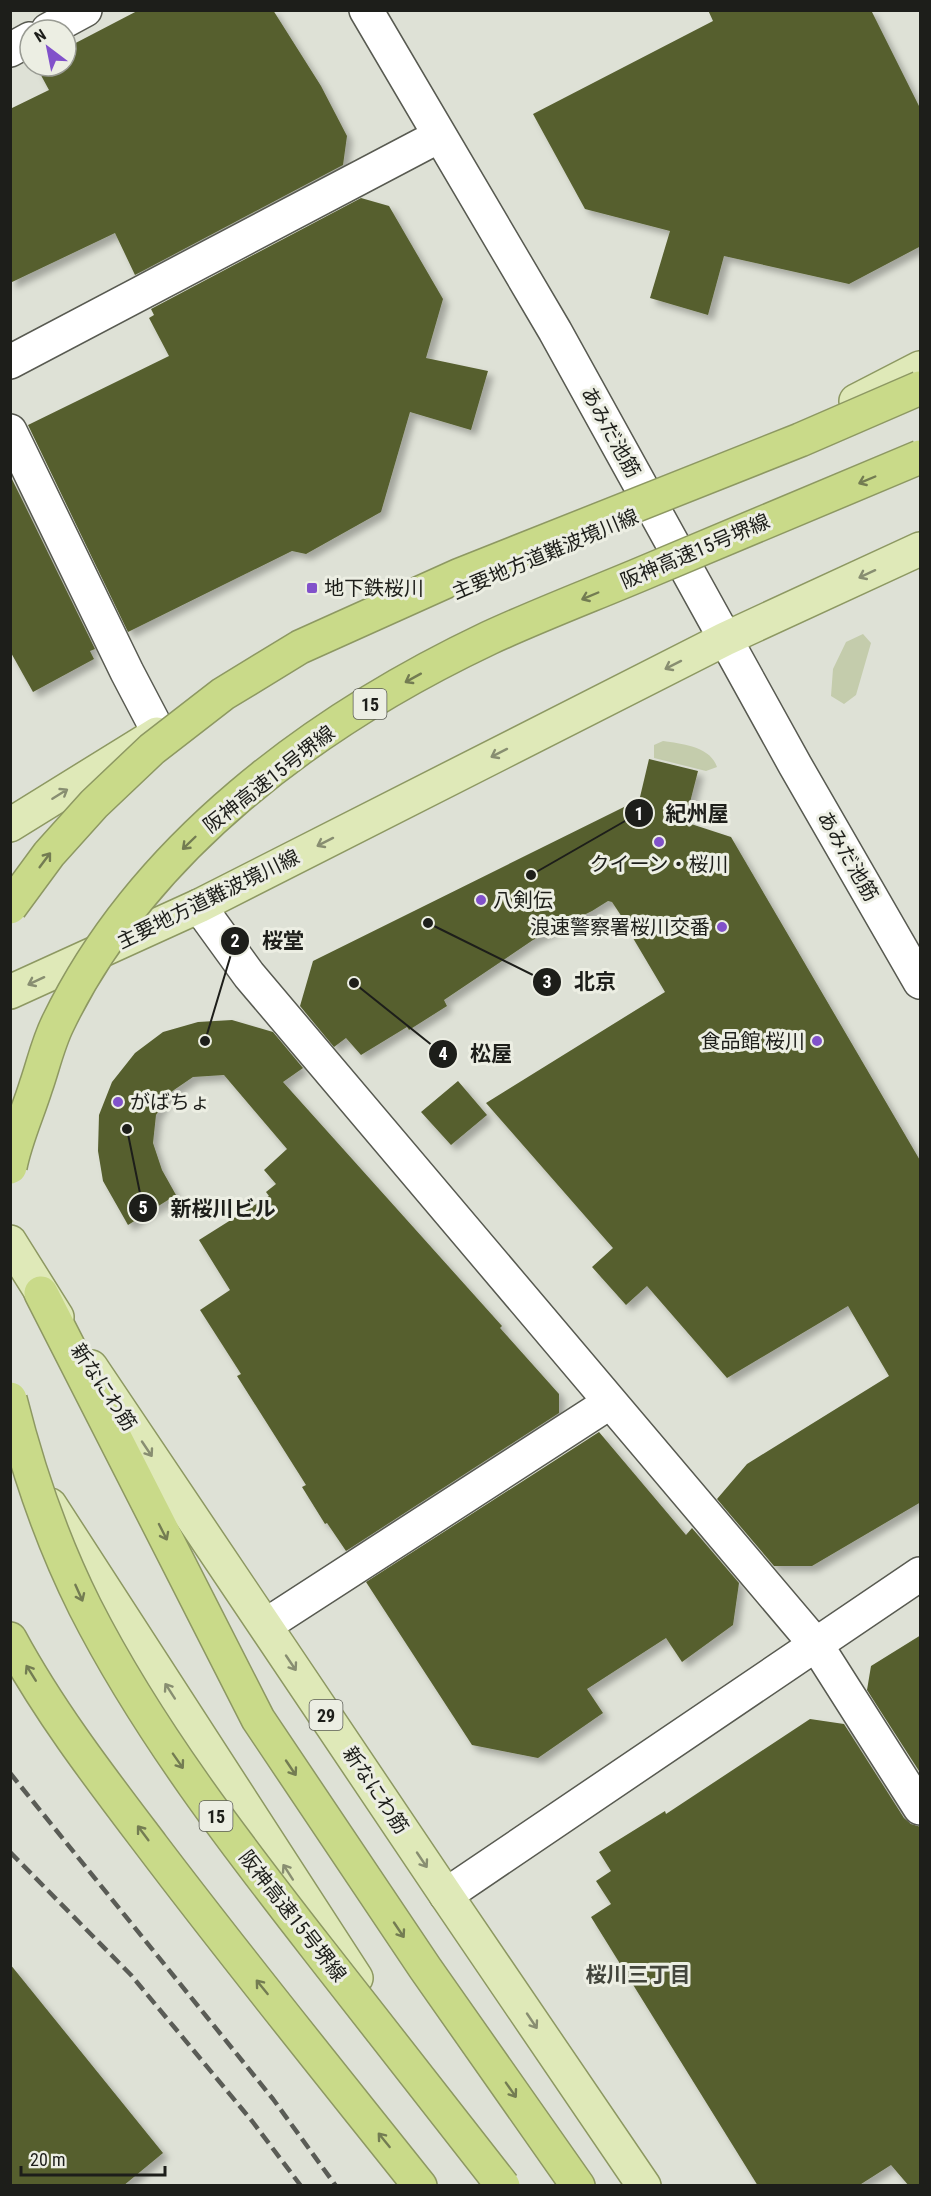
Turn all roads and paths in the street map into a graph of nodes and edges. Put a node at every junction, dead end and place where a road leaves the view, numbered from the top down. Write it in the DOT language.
graph roads {
  1 [pos="85,10"];
  2 [pos="366,10"];
  3 [pos="70,18"];
  4 [pos="439,136"];
  5 [pos="10,362"];
  6 [pos="921,368"];
  7 [pos="921,388"];
  8 [pos="10,431"];
  9 [pos="921,457"];
  10 [pos="653,507"];
  11 [pos="921,549"];
  12 [pos="725,639"];
  13 [pos="159,733"];
  14 [pos="10,825"];
  15 [pos="199,906"];
  16 [pos="10,907"];
  17 [pos="921,982"];
  18 [pos="10,992"];
  19 [pos="10,1167"];
  20 [pos="10,1242"];
  21 [pos="41,1293"];
  22 [pos="10,1400"];
  23 [pos="609,1403"];
  24 [pos="10,1444"];
  25 [pos="921,1574"];
  26 [pos="266,1625"];
  27 [pos="10,1639"];
  28 [pos="817,1646"];
  29 [pos="921,1808"];
  30 [pos="446,1895"];
  31 [pos="420,2186"];
  32 [pos="491,2186"];
  33 [pos="503,2186"];
  34 [pos="578,2186"];
  35 [pos="644,2186"];
  1 -- 3 [label="street"];
  2 -- 4 [label="street, あみだ池筋"];
  4 -- 5 [label="street"];
  4 -- 10 [label="street, あみだ池筋"];
  6 -- 10 [label="main road, 主要地方道難波境川線"];
  16 -- 7 [label="highway, one-way, bridge"];
  8 -- 13 [label="street"];
  9 -- 19 [label="highway, 阪神高速15号堺線 / 15, one-way, bridge"];
  10 -- 12 [label="street, あみだ池筋"];
  10 -- 13 [label="main road, 主要地方道難波境川線"];
  11 -- 12 [label="main road, 主要地方道難波境川線, one-way"];
  12 -- 15 [label="main road, 主要地方道難波境川線, one-way"];
  12 -- 17 [label="street, あみだ池筋"];
  14 -- 13 [label="main road, 主要地方道難波境川線, one-way"];
  15 -- 18 [label="main road, 主要地方道難波境川線, one-way"];
  15 -- 23 [label="street"];
  20 -- 21 [label="main road, 新なにわ筋 / 29"];
  21 -- 26 [label="main road, 新なにわ筋 / 29, one-way"];
  21 -- 34 [label="highway, one-way"];
  22 -- 33 [label="highway, 阪神高速15号堺線 / 15, one-way, bridge"];
  23 -- 26 [label="street"];
  23 -- 28 [label="street"];
  32 -- 24 [label="main road, one-way"];
  25 -- 28 [label="street"];
  26 -- 30 [label="main road, 新なにわ筋 / 29, one-way"];
  31 -- 27 [label="highway, one-way"];
  28 -- 29 [label="street"];
  28 -- 30 [label="street"];
  30 -- 35 [label="main road, 新なにわ筋 / 29, one-way"];
}
